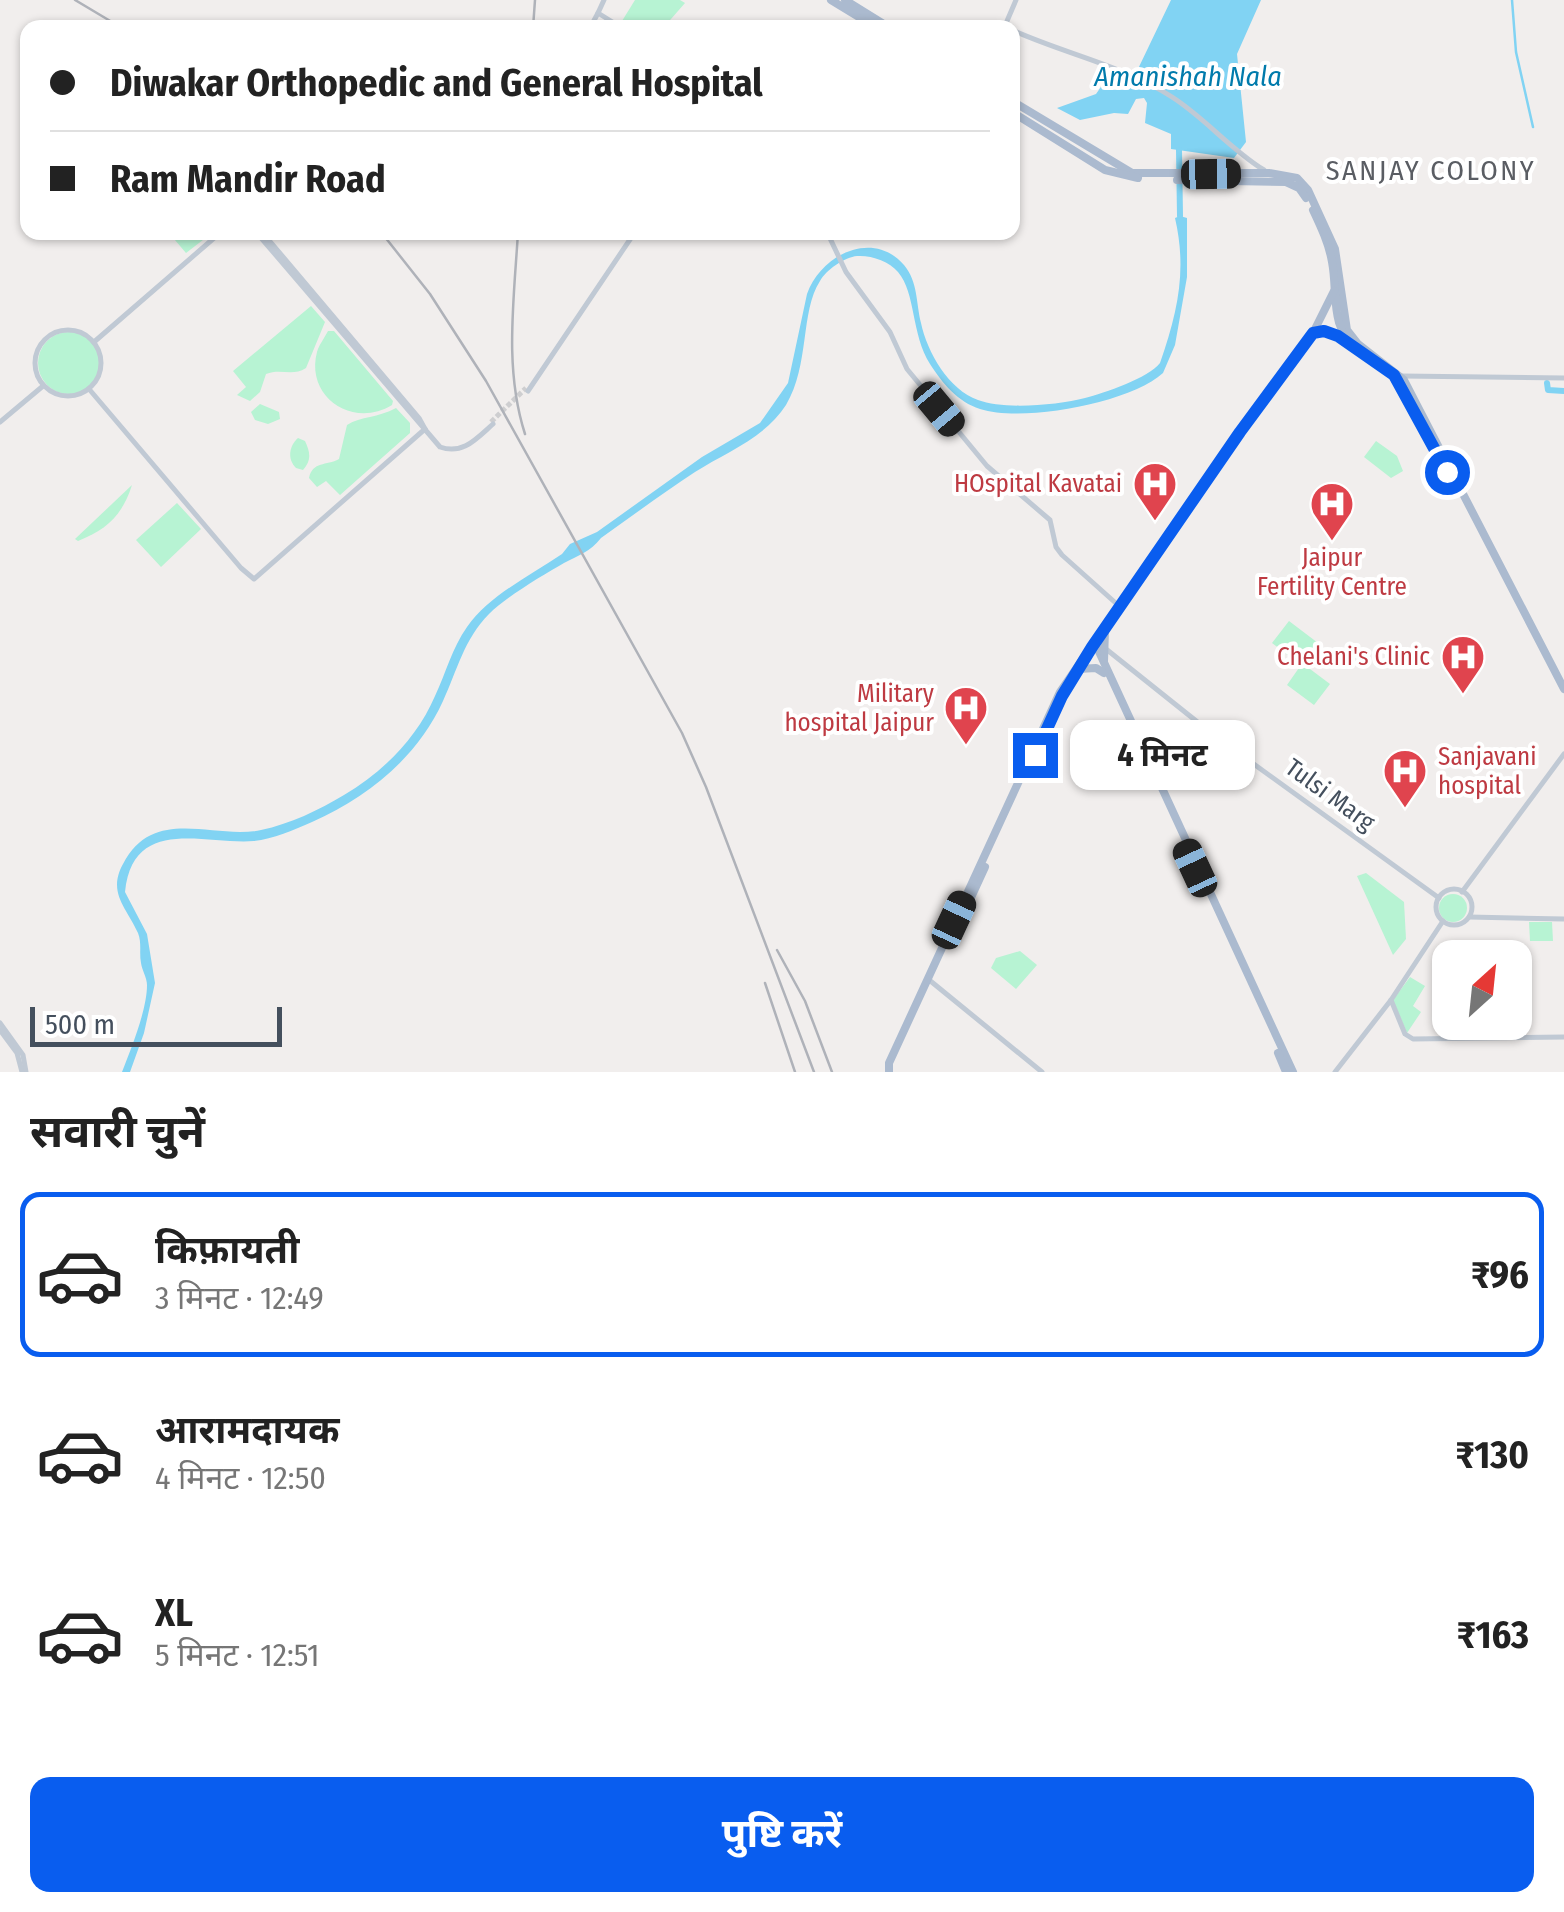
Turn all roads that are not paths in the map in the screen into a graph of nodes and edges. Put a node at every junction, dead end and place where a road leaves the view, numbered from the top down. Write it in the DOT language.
graph roads {
  1 [pos="604,0"];
  2 [pos="831,0"];
  3 [pos="845,0"];
  4 [pos="856,0"];
  5 [pos="598,13"];
  6 [pos="594,20"];
  7 [pos="609,20"];
  8 [pos="864,20"];
  9 [pos="877,20"];
  10 [pos="887,20"];
  11 [pos="1020,33"];
  12 [pos="1020,110"];
  13 [pos="1020,111"];
  14 [pos="1020,112"];
  15 [pos="1132,172"];
  16 [pos="1269,173"];
  17 [pos="1172,177"];
  18 [pos="1192,178"];
  19 [pos="211,240"];
  20 [pos="266,240"];
  21 [pos="631,240"];
  22 [pos="830,240"];
  23 [pos="1334,291"];
  24 [pos="1340,316"];
  25 [pos="1320,320"];
  26 [pos="1314,332"];
  27 [pos="94,342"];
  28 [pos="1351,345"];
  29 [pos="1397,375"];
  30 [pos="1564,378"];
  31 [pos="43,386"];
  32 [pos="89,388"];
  33 [pos="528,390"];
  34 [pos="0,422"];
  35 [pos="492,423"];
  36 [pos="425,429"];
  37 [pos="1120,607"];
  38 [pos="1106,628"];
  39 [pos="1094,645"];
  40 [pos="1106,649"];
  41 [pos="1104,661"];
  42 [pos="1078,669"];
  43 [pos="1104,672"];
  44 [pos="1564,688"];
  45 [pos="1564,698"];
  46 [pos="1564,754"];
  47 [pos="1188,847"];
  48 [pos="1462,892"];
  49 [pos="1438,898"];
  50 [pos="1469,916"];
  51 [pos="1564,919"];
  52 [pos="1443,921"];
  53 [pos="930,981"];
  54 [pos="1391,1000"];
  55 [pos="0,1027"];
  56 [pos="1564,1037"];
  57 [pos="24,1072"];
  58 [pos="890,1072"];
  59 [pos="1042,1072"];
  60 [pos="1290,1072"];
  61 [pos="1336,1072"];
  1 -- 5 [label="street"];
  2 -- 8 [label="main road"];
  3 -- 9 [label="main road"];
  4 -- 10 [label="main road"];
  5 -- 6 [label="street"];
  5 -- 7 [label="street"];
  11 -- 16 [label="street"];
  12 -- 15 [label="main road"];
  13 -- 15 [label="main road"];
  14 -- 17 [label="main road"];
  15 -- 17 [label="main road"];
  16 -- 18 [label="main road"];
  16 -- 24 [label="main road"];
  17 -- 18 [label="main road"];
  18 -- 23 [label="main road"];
  19 -- 27 [label="street"];
  20 -- 36 [label="street"];
  21 -- 33 [label="street"];
  22 -- 37 [label="street"];
  23 -- 24 [label="main road"];
  23 -- 25 [label="main road"];
  24 -- 25 [label="main road"];
  24 -- 26 [label="main road"];
  24 -- 28 [label="main road"];
  24 -- 29 [label="main road"];
  25 -- 26 [label="main road"];
  26 -- 28 [label="main road"];
  26 -- 37 [label="main road"];
  27 -- 31 [label="street"];
  27 -- 32 [label="street"];
  28 -- 29 [label="main road"];
  29 -- 30 [label="street"];
  29 -- 44 [label="main road"];
  29 -- 45 [label="main road"];
  31 -- 32 [label="street"];
  31 -- 34 [label="street"];
  32 -- 36 [label="street"];
  35 -- 36 [label="street"];
  37 -- 38 [label="main road"];
  38 -- 39 [label="main road"];
  38 -- 40 [label="main road"];
  39 -- 41 [label="main road"];
  39 -- 42 [label="main road"];
  39 -- 43 [label="main road"];
  40 -- 41 [label="main road"];
  40 -- 49 [label="street, Tulsi Marg"];
  41 -- 47 [label="main road"];
  42 -- 43 [label="main road"];
  42 -- 53 [label="main road"];
  43 -- 47 [label="main road"];
  46 -- 48 [label="street"];
  47 -- 60 [label="main road"];
  48 -- 49 [label="street"];
  48 -- 50 [label="street"];
  49 -- 52 [label="street"];
  50 -- 51 [label="street"];
  50 -- 52 [label="street"];
  52 -- 54 [label="street"];
  53 -- 58 [label="main road"];
  53 -- 59 [label="street"];
  54 -- 56 [label="street"];
  54 -- 61 [label="street"];
  55 -- 57 [label="street"];
}
